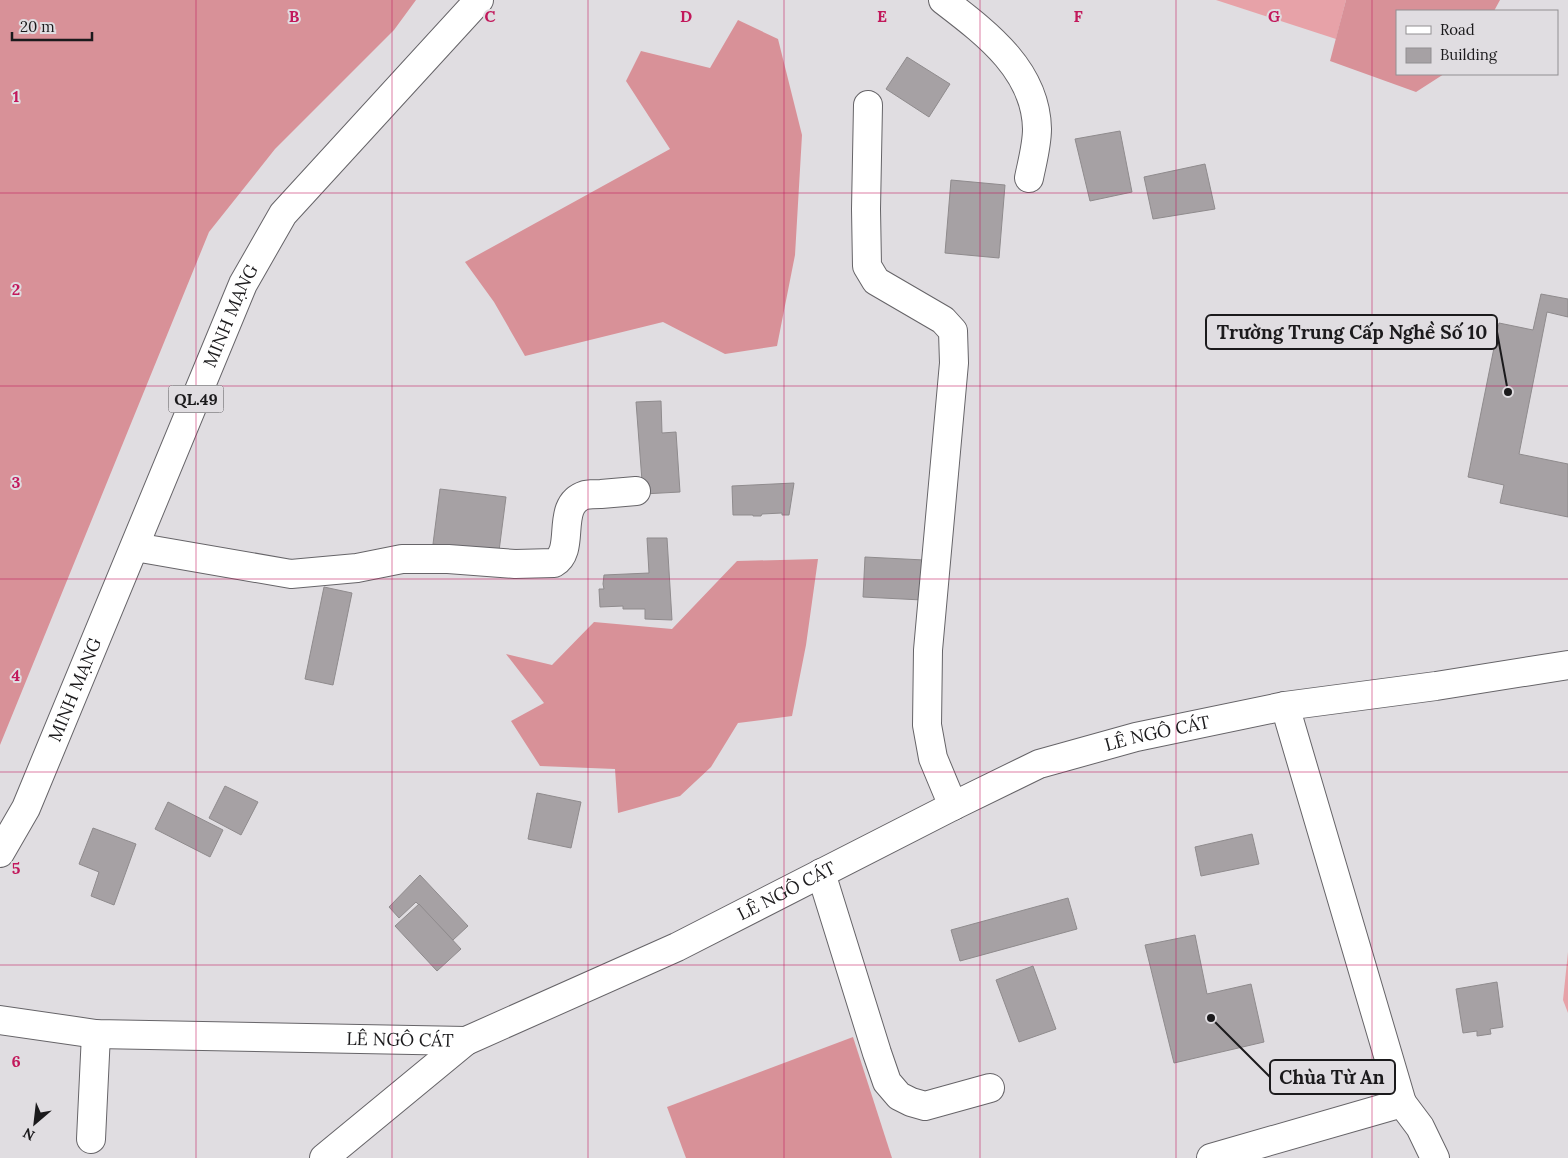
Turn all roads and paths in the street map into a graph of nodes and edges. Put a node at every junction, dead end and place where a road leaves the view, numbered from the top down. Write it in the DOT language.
graph roads {
  1 [pos="479,0"];
  2 [pos="943,0"];
  3 [pos="868,105"];
  4 [pos="1029,178"];
  5 [pos="636,491"];
  6 [pos="135,547"];
  7 [pos="1568,664"];
  8 [pos="1285,706"];
  9 [pos="953,806"];
  10 [pos="0,853"];
  11 [pos="821,874"];
  12 [pos="0,1020"];
  13 [pos="96,1034"];
  14 [pos="466,1041"];
  15 [pos="990,1088"];
  16 [pos="1402,1103"];
  17 [pos="91,1139"];
  18 [pos="324,1158"];
  19 [pos="1211,1158"];
  20 [pos="1435,1158"];
  1 -- 6 [label="main road, MINH MẠNG / QL.49"];
  2 -- 4 [label="main road"];
  3 -- 9 [label="main road"];
  5 -- 6 [label="main road"];
  6 -- 10 [label="main road, MINH MẠNG / QL.49"];
  7 -- 8 [label="main road, LÊ NGÔ CÁT"];
  8 -- 9 [label="main road, LÊ NGÔ CÁT"];
  8 -- 16 [label="main road"];
  9 -- 11 [label="main road, LÊ NGÔ CÁT"];
  11 -- 14 [label="main road, LÊ NGÔ CÁT"];
  11 -- 15 [label="main road"];
  12 -- 13 [label="main road, LÊ NGÔ CÁT"];
  13 -- 14 [label="main road, LÊ NGÔ CÁT"];
  13 -- 17 [label="main road"];
  14 -- 18 [label="main road"];
  16 -- 19 [label="main road"];
  16 -- 20 [label="main road"];
}
